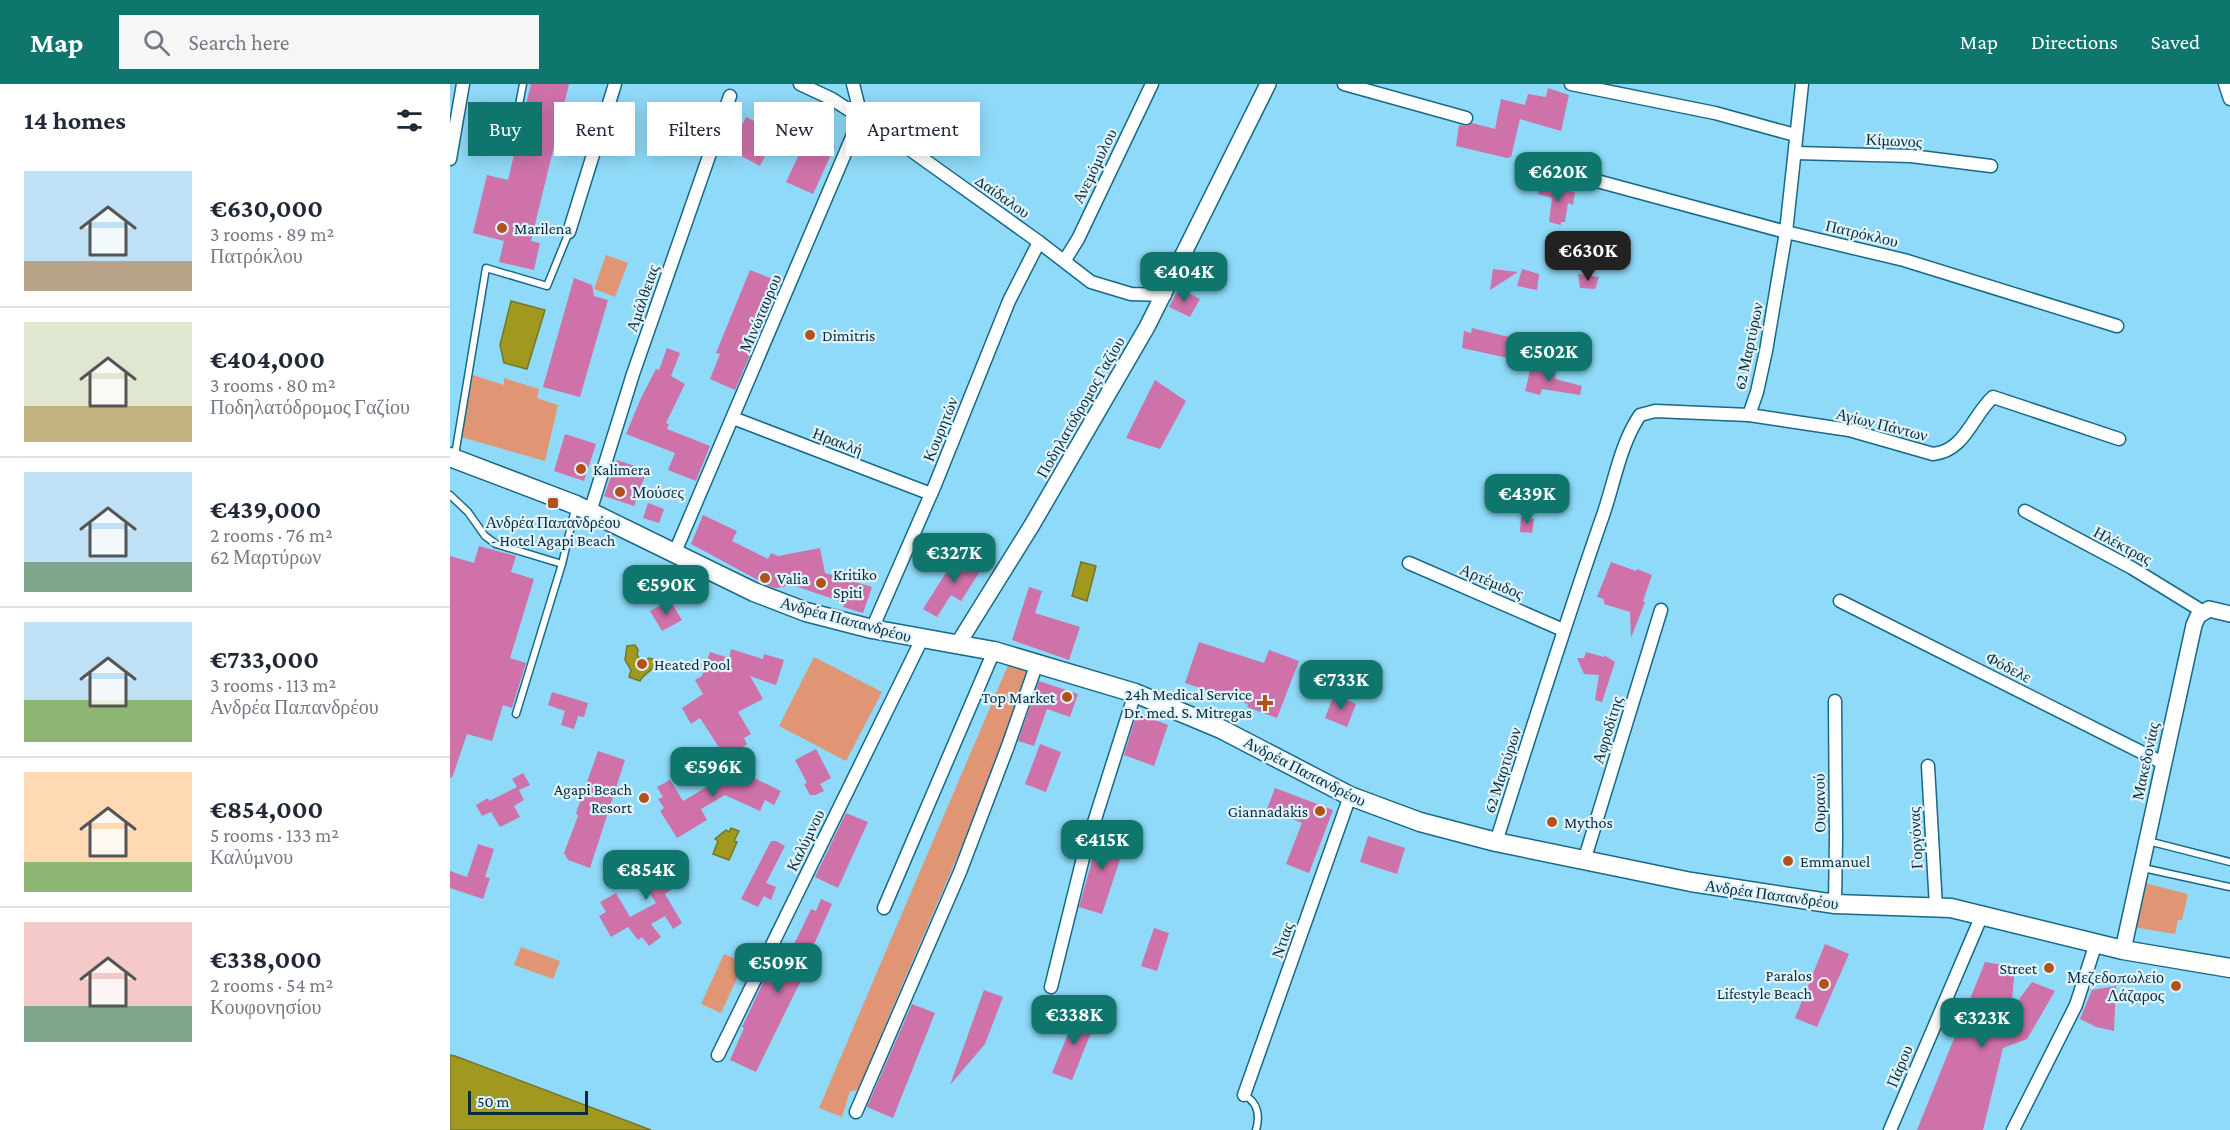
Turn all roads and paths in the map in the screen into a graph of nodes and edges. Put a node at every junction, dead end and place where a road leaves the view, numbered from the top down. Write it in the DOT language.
graph roads {
  1 [pos="463,84"];
  2 [pos="523,84"];
  3 [pos="615,84"];
  4 [pos="800,84"];
  5 [pos="853,84"];
  6 [pos="1152,84"];
  7 [pos="1268,84"];
  8 [pos="1344,84"];
  9 [pos="1571,84"];
  10 [pos="1802,84"];
  11 [pos="2225,84"];
  12 [pos="730,96"];
  13 [pos="2230,99"];
  14 [pos="520,102"];
  15 [pos="858,102"];
  16 [pos="846,107"];
  17 [pos="1466,118"];
  18 [pos="1796,135"];
  19 [pos="846,151"];
  20 [pos="1795,153"];
  21 [pos="918,156"];
  22 [pos="450,159"];
  23 [pos="1991,166"];
  24 [pos="1597,181"];
  25 [pos="569,232"];
  26 [pos="1786,232"];
  27 [pos="1039,242"];
  28 [pos="1065,260"];
  29 [pos="1165,295"];
  30 [pos="2117,326"];
  31 [pos="1749,415"];
  32 [pos="733,418"];
  33 [pos="2119,438"];
  34 [pos="452,458"];
  35 [pos="931,494"];
  36 [pos="450,495"];
  37 [pos="583,509"];
  38 [pos="2025,512"];
  39 [pos="675,552"];
  40 [pos="1409,563"];
  41 [pos="562,564"];
  42 [pos="1840,602"];
  43 [pos="1661,610"];
  44 [pos="2202,611"];
  45 [pos="2230,614"];
  46 [pos="872,629"];
  47 [pos="1563,630"];
  48 [pos="922,639"];
  49 [pos="958,644"];
  50 [pos="994,651"];
  51 [pos="1037,663"];
  52 [pos="1135,693"];
  53 [pos="1835,700"];
  54 [pos="516,714"];
  55 [pos="2163,763"];
  56 [pos="1928,766"];
  57 [pos="1350,796"];
  58 [pos="2147,841"];
  59 [pos="1496,842"];
  60 [pos="1584,861"];
  61 [pos="2230,862"];
  62 [pos="2141,868"];
  63 [pos="2230,887"];
  64 [pos="1835,904"];
  65 [pos="1936,907"];
  66 [pos="884,908"];
  67 [pos="1982,915"];
  68 [pos="2096,943"];
  69 [pos="2123,950"];
  70 [pos="2230,968"];
  71 [pos="1051,987"];
  72 [pos="718,1055"];
  73 [pos="1244,1095"];
  74 [pos="856,1112"];
  75 [pos="1256,1130"];
  76 [pos="1890,1130"];
  77 [pos="2013,1130"];
  1 -- 22 [label="street"];
  2 -- 14 [label="lane"];
  3 -- 25 [label="street"];
  4 -- 16 [label="street, Δαίδαλου"];
  5 -- 15 [label="street"];
  6 -- 28 [label="street, Ανεμόμυλου"];
  7 -- 29 [label="street, Ποδηλατόδρομος Γαζίου"];
  8 -- 17 [label="street"];
  9 -- 18 [label="street"];
  10 -- 18 [label="street, 62 Μαρτύρων"];
  11 -- 13 [label="street"];
  12 -- 37 [label="street, Αμάλθειας"];
  18 -- 20 [label="street, 62 Μαρτύρων"];
  19 -- 32 [label="street, Μινώταυρου"];
  20 -- 23 [label="street, Κίμωνος"];
  20 -- 26 [label="street, 62 Μαρτύρων"];
  21 -- 27 [label="street, Δαίδαλου"];
  24 -- 26 [label="street, Πατρόκλου"];
  25 -- 34 [label="lane"];
  26 -- 30 [label="street, Πατρόκλου"];
  26 -- 31 [label="street, 62 Μαρτύρων"];
  27 -- 28 [label="street, Δαίδαλου"];
  27 -- 35 [label="street, Κουρητών"];
  28 -- 29 [label="street, Δαίδαλου"];
  29 -- 49 [label="street, Ποδηλατόδρομος Γαζίου"];
  31 -- 33 [label="street, Αγίων Πάντων"];
  31 -- 47 [label="street, 62 Μαρτύρων"];
  32 -- 35 [label="street, Ηρακλή"];
  32 -- 39 [label="street, Μινώταυρου"];
  34 -- 37 [label="main road, Ανδρέα Παπανδρέου"];
  35 -- 46 [label="street, Κουρητών"];
  36 -- 41 [label="lane"];
  37 -- 39 [label="main road, Ανδρέα Παπανδρέου"];
  37 -- 41 [label="lane"];
  38 -- 44 [label="street, Ηλέκτρας"];
  39 -- 46 [label="main road, Ανδρέα Παπανδρέου"];
  40 -- 47 [label="street, Αρτέμιδος"];
  41 -- 54 [label="lane"];
  42 -- 55 [label="street, Φόδελε"];
  43 -- 60 [label="street, Αφροδίτης"];
  44 -- 45 [label="street"];
  44 -- 55 [label="street, Μακεδονίας"];
  46 -- 48 [label="main road, Ανδρέα Παπανδρέου"];
  47 -- 59 [label="street, 62 Μαρτύρων"];
  48 -- 49 [label="main road, Ανδρέα Παπανδρέου"];
  48 -- 72 [label="street, Καλύμνου"];
  49 -- 50 [label="main road, Ανδρέα Παπανδρέου"];
  50 -- 51 [label="main road, Ανδρέα Παπανδρέου"];
  50 -- 66 [label="street"];
  51 -- 52 [label="main road, Ανδρέα Παπανδρέου"];
  51 -- 74 [label="street"];
  52 -- 57 [label="main road, Ανδρέα Παπανδρέου"];
  52 -- 71 [label="street"];
  53 -- 64 [label="street, Ουρανού"];
  55 -- 58 [label="street, Μακεδονίας"];
  56 -- 65 [label="street, Γοργόνας"];
  57 -- 59 [label="main road, Ανδρέα Παπανδρέου"];
  57 -- 73 [label="street, Ντιας"];
  58 -- 61 [label="lane"];
  58 -- 62 [label="street, Μακεδονίας"];
  59 -- 60 [label="main road, Ανδρέα Παπανδρέου"];
  60 -- 64 [label="main road, Ανδρέα Παπανδρέου"];
  62 -- 63 [label="lane"];
  62 -- 69 [label="street, Μακεδονίας"];
  64 -- 65 [label="main road, Ανδρέα Παπανδρέου"];
  65 -- 67 [label="main road, Ανδρέα Παπανδρέου"];
  67 -- 68 [label="main road, Ανδρέα Παπανδρέου"];
  67 -- 76 [label="street, Πάρου"];
  68 -- 69 [label="main road, Ανδρέα Παπανδρέου"];
  68 -- 77 [label="street"];
  69 -- 70 [label="main road, Ανδρέα Παπανδρέου"];
  73 -- 75 [label="lane"];
}
